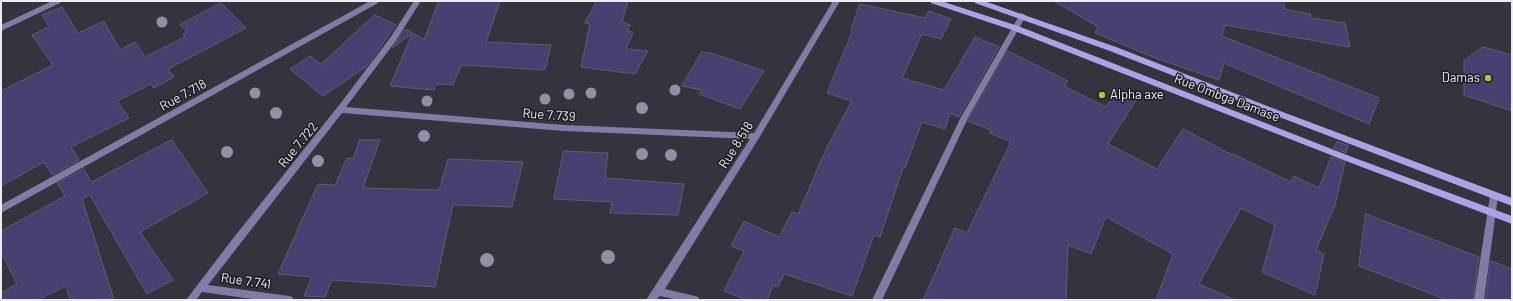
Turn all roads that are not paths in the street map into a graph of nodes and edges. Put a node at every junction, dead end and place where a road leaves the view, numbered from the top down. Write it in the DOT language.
graph roads {
  1 [pos="58,1"];
  2 [pos="376,1"];
  3 [pos="418,1"];
  4 [pos="837,1"];
  5 [pos="933,1"];
  6 [pos="977,1"];
  7 [pos="1022,16"];
  8 [pos="1,28"];
  9 [pos="1015,28"];
  10 [pos="341,110"];
  11 [pos="756,136"];
  12 [pos="1494,196"];
  13 [pos="1512,202"];
  14 [pos="1,209"];
  15 [pos="1492,212"];
  16 [pos="1512,220"];
  17 [pos="200,288"];
  18 [pos="658,291"];
  19 [pos="191,300"];
  20 [pos="290,300"];
  21 [pos="651,300"];
  22 [pos="695,300"];
  23 [pos="877,300"];
  24 [pos="1479,300"];
  1 -- 8 [label="street"];
  2 -- 14 [label="street, Rue 7.718"];
  3 -- 10 [label="street, Rue 7.722"];
  4 -- 11 [label="street, Rue 8.518"];
  5 -- 9 [label="main road, Rue Ombga Damase"];
  6 -- 7 [label="main road, Rue Ombga Damase"];
  7 -- 9 [label="street"];
  7 -- 12 [label="main road, Rue Ombga Damase"];
  9 -- 15 [label="main road, Rue Ombga Damase"];
  9 -- 23 [label="street"];
  10 -- 11 [label="street, Rue 7.739"];
  10 -- 17 [label="street, Rue 7.722"];
  11 -- 18 [label="street, Rue 8.518"];
  12 -- 13 [label="main road, Rue Ombga Damase"];
  12 -- 15 [label="street"];
  15 -- 16 [label="main road, Rue Ombga Damase"];
  15 -- 24 [label="street"];
  17 -- 19 [label="street, Rue 7.722"];
  17 -- 20 [label="street, Rue 7.741"];
  18 -- 21 [label="street, Rue 8.518"];
  18 -- 22 [label="street"];
}
